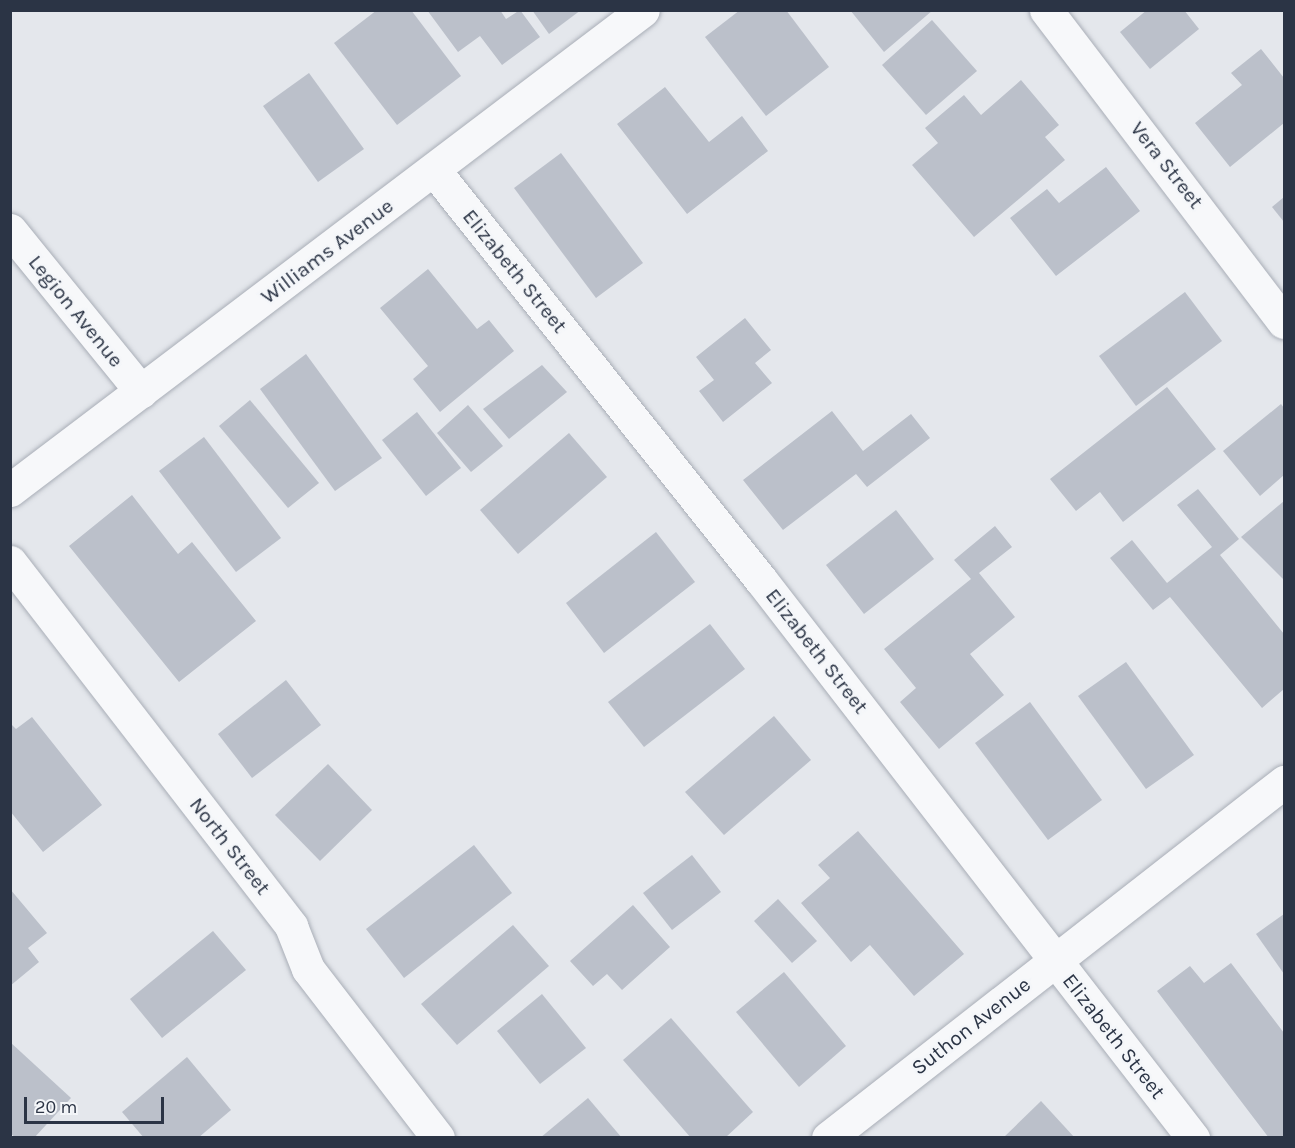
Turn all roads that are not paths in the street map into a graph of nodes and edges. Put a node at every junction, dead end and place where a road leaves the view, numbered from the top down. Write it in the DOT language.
graph roads {
  1 [pos="643,10"];
  2 [pos="1046,10"];
  3 [pos="434,170"];
  4 [pos="10,230"];
  5 [pos="1284,322"];
  6 [pos="141,391"];
  7 [pos="10,490"];
  8 [pos="10,562"];
  9 [pos="1284,782"];
  10 [pos="1056,960"];
  11 [pos="438,1137"];
  12 [pos="828,1137"];
  13 [pos="1193,1137"];
  1 -- 3 [label="street, Williams Avenue"];
  2 -- 5 [label="street, Vera Street"];
  3 -- 6 [label="street, Williams Avenue"];
  3 -- 10 [label="street, Elizabeth Street"];
  4 -- 6 [label="street, Legion Avenue"];
  6 -- 7 [label="street, Williams Avenue"];
  8 -- 11 [label="street, North Street"];
  9 -- 10 [label="street, Suthon Avenue"];
  10 -- 12 [label="street, Suthon Avenue"];
  10 -- 13 [label="street, Elizabeth Street"];
}
